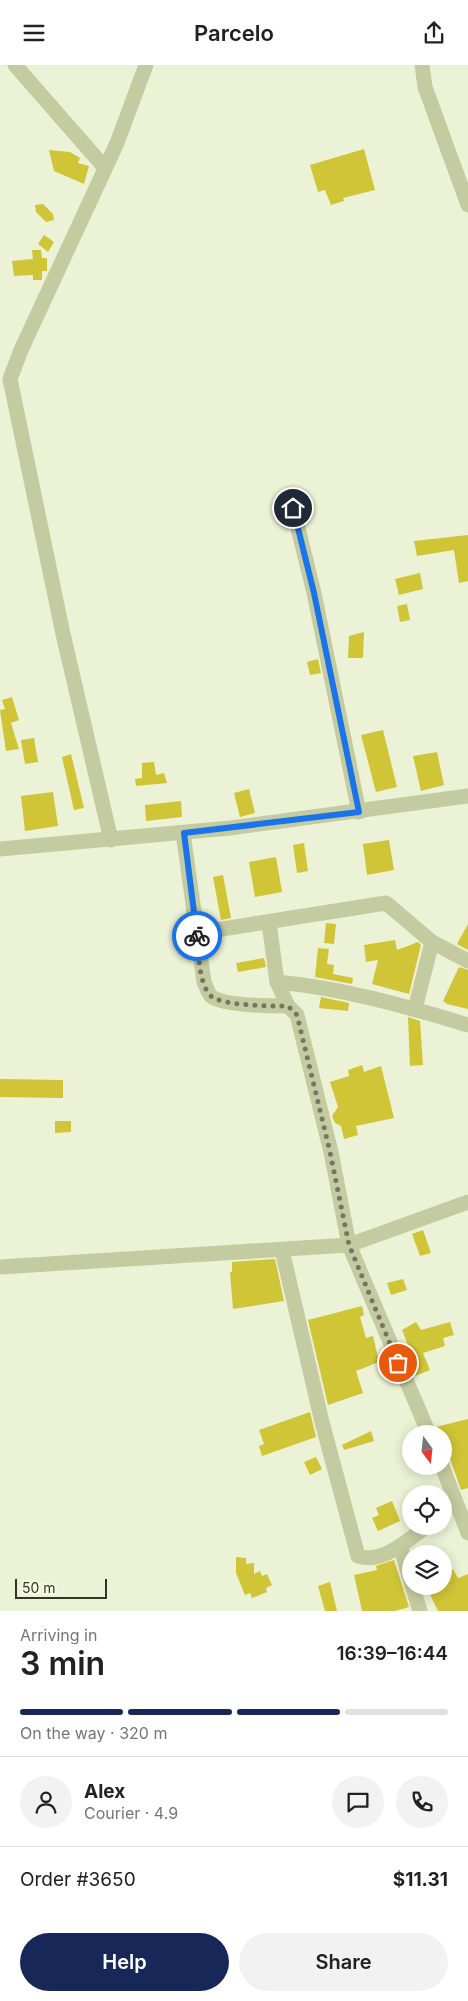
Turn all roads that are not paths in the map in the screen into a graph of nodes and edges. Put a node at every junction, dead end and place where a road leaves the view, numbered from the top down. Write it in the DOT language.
graph roads {
  1 [pos="15,65"];
  2 [pos="146,65"];
  3 [pos="422,65"];
  4 [pos="105,168"];
  5 [pos="468,205"];
  6 [pos="293,508"];
  7 [pos="468,796"];
  8 [pos="359,812"];
  9 [pos="184,833"];
  10 [pos="112,840"];
  11 [pos="0,849"];
  12 [pos="269,923"];
  13 [pos="197,933"];
  14 [pos="432,942"];
  15 [pos="468,961"];
  16 [pos="277,981"];
  17 [pos="288,1006"];
  18 [pos="415,1009"];
  19 [pos="468,1025"];
  20 [pos="468,1202"];
  21 [pos="349,1245"];
  22 [pos="282,1250"];
  23 [pos="0,1267"];
  24 [pos="425,1425"];
  25 [pos="452,1513"];
  26 [pos="468,1533"];
  27 [pos="414,1535"];
  28 [pos="400,1545"];
  29 [pos="420,1611"];
  1 -- 4 [label="street"];
  2 -- 4 [label="street"];
  3 -- 5 [label="street"];
  4 -- 10 [label="street"];
  6 -- 8 [label="street"];
  7 -- 8 [label="street"];
  8 -- 9 [label="street"];
  9 -- 10 [label="street"];
  9 -- 13 [label="street"];
  10 -- 11 [label="street"];
  12 -- 13 [label="street"];
  12 -- 14 [label="street"];
  12 -- 16 [label="street"];
  13 -- 17 [label="street"];
  14 -- 15 [label="street"];
  14 -- 18 [label="street"];
  16 -- 17 [label="street"];
  16 -- 18 [label="street"];
  17 -- 21 [label="street"];
  18 -- 19 [label="street"];
  20 -- 21 [label="street"];
  21 -- 22 [label="street"];
  21 -- 24 [label="street"];
  22 -- 23 [label="street"];
  22 -- 28 [label="street"];
  25 -- 26 [label="street"];
  27 -- 28 [label="street"];
  28 -- 29 [label="street"];
}
